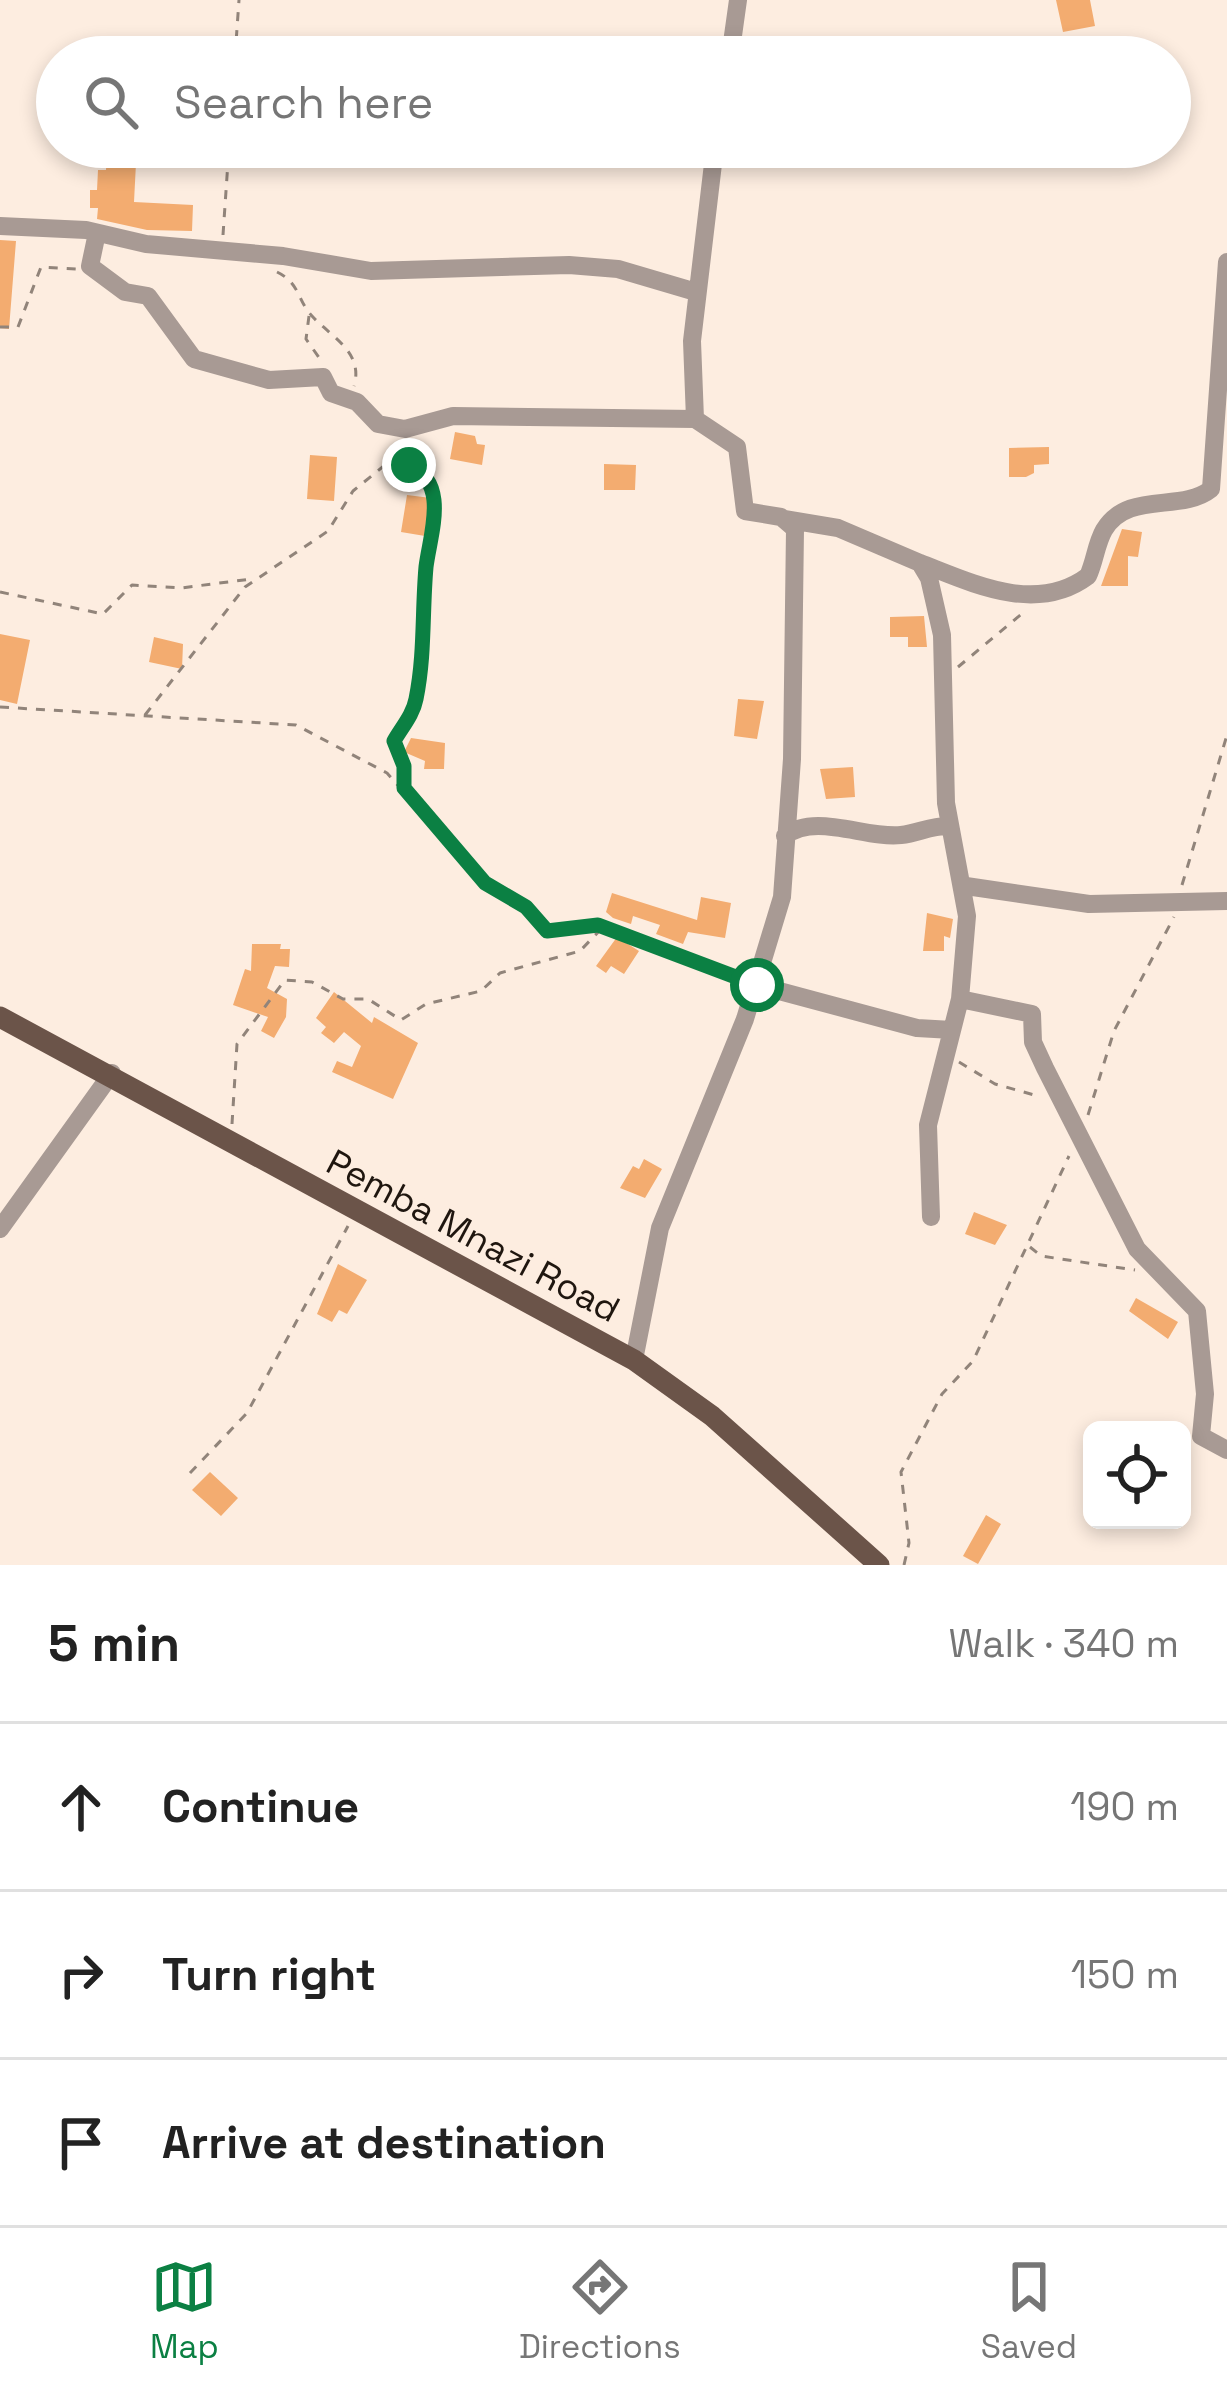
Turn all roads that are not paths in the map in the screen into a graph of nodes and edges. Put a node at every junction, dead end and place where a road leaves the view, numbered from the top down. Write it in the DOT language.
graph roads {
  1 [pos="739,0"];
  2 [pos="733,36"];
  3 [pos="712,168"];
  4 [pos="0,226"];
  5 [pos="97,233"];
  6 [pos="1227,262"];
  7 [pos="697,292"];
  8 [pos="1224,336"];
  9 [pos="695,419"];
  10 [pos="779,519"];
  11 [pos="920,562"];
  12 [pos="950,826"];
  13 [pos="785,836"];
  14 [pos="965,886"];
  15 [pos="1227,901"];
  16 [pos="757,985"];
  17 [pos="960,999"];
  18 [pos="0,1017"];
  19 [pos="952,1030"];
  20 [pos="112,1073"];
  21 [pos="932,1217"];
  22 [pos="0,1229"];
  23 [pos="634,1360"];
  24 [pos="1227,1450"];
  25 [pos="879,1565"];
  1 -- 2 [label="street"];
  3 -- 7 [label="street"];
  4 -- 5 [label="street"];
  5 -- 7 [label="street"];
  5 -- 9 [label="street"];
  6 -- 8 [label="street"];
  7 -- 9 [label="street"];
  8 -- 11 [label="street"];
  9 -- 10 [label="street"];
  10 -- 11 [label="street"];
  10 -- 13 [label="street"];
  11 -- 12 [label="street"];
  12 -- 13 [label="street"];
  12 -- 14 [label="street"];
  13 -- 16 [label="street"];
  14 -- 15 [label="street"];
  14 -- 17 [label="street"];
  16 -- 19 [label="street"];
  16 -- 23 [label="street"];
  17 -- 19 [label="street"];
  17 -- 24 [label="street"];
  18 -- 20 [label="main road, Pemba Mnazi Road"];
  19 -- 21 [label="street"];
  20 -- 22 [label="street"];
  20 -- 23 [label="main road, Pemba Mnazi Road"];
  23 -- 25 [label="main road, Pemba Mnazi Road"];
}
